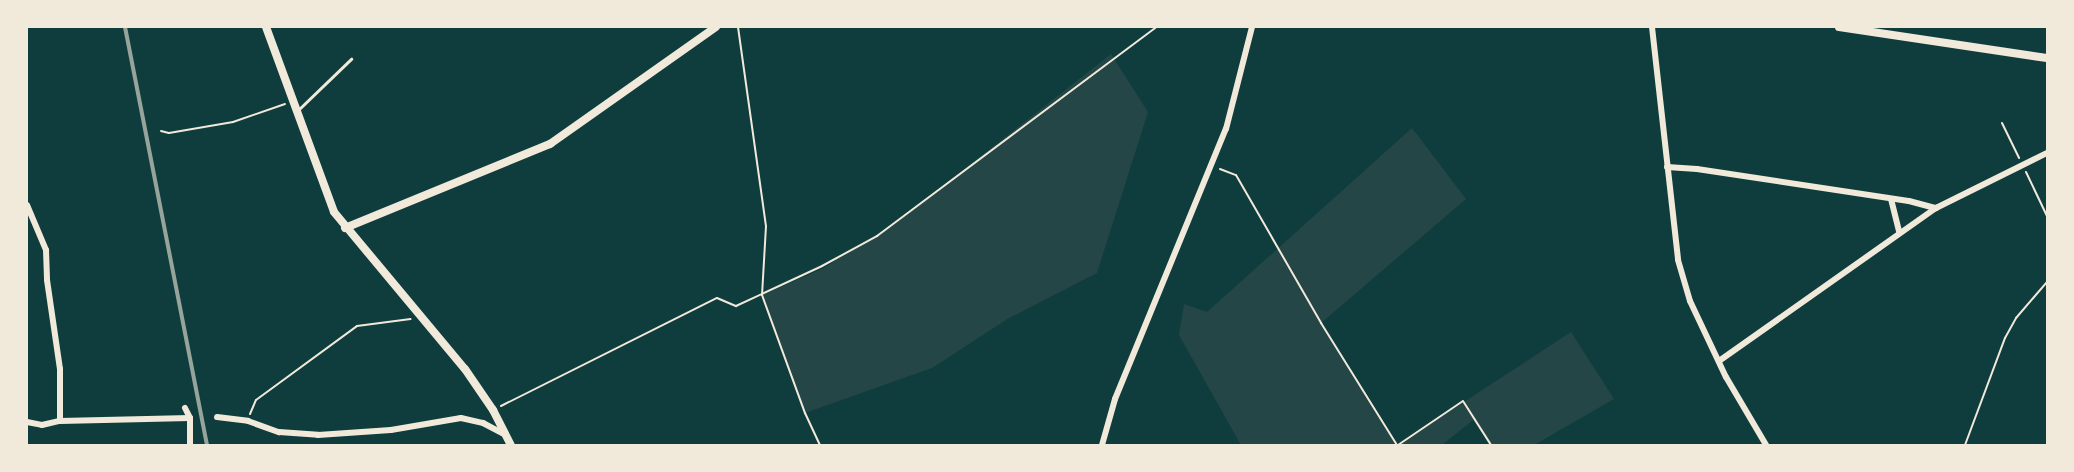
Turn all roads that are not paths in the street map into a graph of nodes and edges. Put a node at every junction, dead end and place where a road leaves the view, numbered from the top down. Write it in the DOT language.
graph roads {
  1 [pos="266,27"];
  2 [pos="716,27"];
  3 [pos="1252,27"];
  4 [pos="1652,27"];
  5 [pos="1839,27"];
  6 [pos="2047,58"];
  7 [pos="351,59"];
  8 [pos="296,112"];
  9 [pos="2047,153"];
  10 [pos="1667,167"];
  11 [pos="1891,199"];
  12 [pos="27,205"];
  13 [pos="1936,208"];
  14 [pos="345,228"];
  15 [pos="1899,232"];
  16 [pos="1719,360"];
  17 [pos="185,408"];
  18 [pos="217,417"];
  19 [pos="190,418"];
  20 [pos="60,421"];
  21 [pos="27,422"];
  22 [pos="506,435"];
  23 [pos="190,445"];
  24 [pos="511,445"];
  25 [pos="1102,445"];
  26 [pos="1766,445"];
  1 -- 8 [label="street"];
  2 -- 14 [label="street"];
  3 -- 25 [label="street"];
  4 -- 10 [label="street"];
  5 -- 6 [label="street"];
  7 -- 8 [label="lane"];
  8 -- 14 [label="street"];
  9 -- 13 [label="street"];
  10 -- 11 [label="street"];
  10 -- 16 [label="street"];
  11 -- 13 [label="street"];
  11 -- 15 [label="street"];
  12 -- 20 [label="street"];
  13 -- 15 [label="street"];
  14 -- 22 [label="street"];
  15 -- 16 [label="street"];
  16 -- 26 [label="street"];
  17 -- 19 [label="street"];
  18 -- 22 [label="street"];
  19 -- 20 [label="street"];
  19 -- 23 [label="street"];
  20 -- 21 [label="street"];
  22 -- 24 [label="street"];
}
